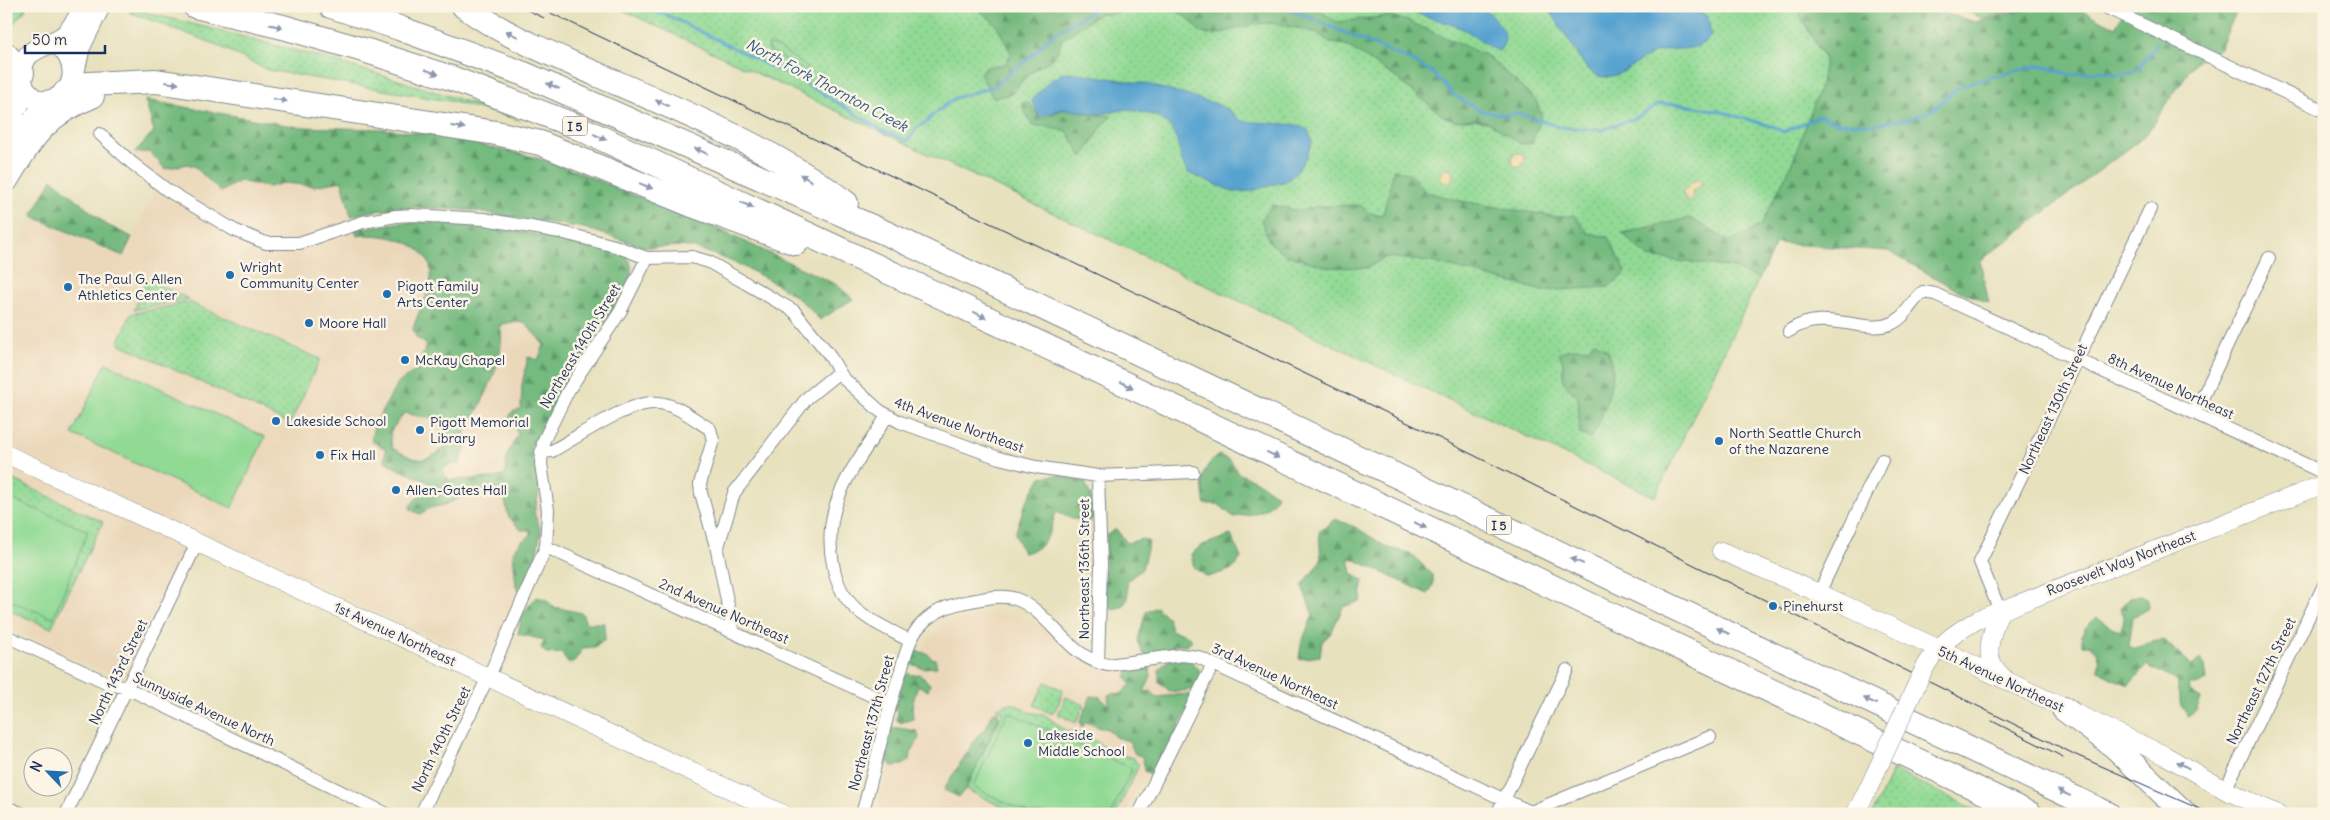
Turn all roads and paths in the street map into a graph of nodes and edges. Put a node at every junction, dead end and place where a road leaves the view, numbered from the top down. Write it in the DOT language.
graph roads {
  1 [pos="84,6"];
  2 [pos="100,6"];
  3 [pos="195,6"];
  4 [pos="330,6"];
  5 [pos="464,6"];
  6 [pos="2103,6"];
  7 [pos="59,39"];
  8 [pos="6,55"];
  9 [pos="123,81"];
  10 [pos="17,84"];
  11 [pos="62,89"];
  12 [pos="2324,111"];
  13 [pos="100,134"];
  14 [pos="6,145"];
  15 [pos="6,179"];
  16 [pos="2150,209"];
  17 [pos="890,236"];
  18 [pos="647,258"];
  19 [pos="2269,258"];
  20 [pos="936,294"];
  21 [pos="1789,331"];
  22 [pos="2076,359"];
  23 [pos="838,372"];
  24 [pos="2195,413"];
  25 [pos="887,416"];
  26 [pos="542,452"];
  27 [pos="6,454"];
  28 [pos="1882,460"];
  29 [pos="1193,472"];
  30 [pos="2324,473"];
  31 [pos="1098,476"];
  32 [pos="2324,484"];
  33 [pos="197,543"];
  34 [pos="546,547"];
  35 [pos="717,550"];
  36 [pos="1721,551"];
  37 [pos="2324,585"];
  38 [pos="1819,593"];
  39 [pos="2000,611"];
  40 [pos="733,631"];
  41 [pos="6,636"];
  42 [pos="910,641"];
  43 [pos="1930,660"];
  44 [pos="1098,663"];
  45 [pos="1213,664"];
  46 [pos="1567,670"];
  47 [pos="487,678"];
  48 [pos="2011,684"];
  49 [pos="126,688"];
  50 [pos="890,704"];
  51 [pos="2064,709"];
  52 [pos="1710,737"];
  53 [pos="2225,790"];
  54 [pos="1504,800"];
  55 [pos="6,807"];
  56 [pos="1530,813"];
  57 [pos="23,814"];
  58 [pos="66,814"];
  59 [pos="388,814"];
  60 [pos="421,814"];
  61 [pos="782,814"];
  62 [pos="862,814"];
  63 [pos="1139,814"];
  64 [pos="1497,814"];
  65 [pos="1855,814"];
  66 [pos="2030,814"];
  67 [pos="2108,814"];
  68 [pos="2184,814"];
  69 [pos="2278,814"];
  1 -- 7 [label="main road"];
  2 -- 11 [label="main road"];
  3 -- 20 [label="highway, I 5, one-way"];
  17 -- 4 [label="highway, I 5, one-way"];
  17 -- 5 [label="highway, one-way"];
  6 -- 12 [label="street"];
  7 -- 10 [label="main road"];
  7 -- 11 [label="main road"];
  8 -- 10 [label="highway"];
  9 -- 11 [label="highway"];
  9 -- 15 [label="highway"];
  9 -- 20 [label="highway, one-way"];
  10 -- 11 [label="main road"];
  10 -- 14 [label="main road"];
  11 -- 15 [label="main road"];
  13 -- 18 [label="street, 4th Avenue Northeast"];
  16 -- 22 [label="street, Northeast 130th Street"];
  67 -- 17 [label="highway, I 5, one-way"];
  18 -- 23 [label="street, 4th Avenue Northeast"];
  18 -- 26 [label="street, Northeast 140th Street"];
  19 -- 24 [label="street"];
  20 -- 66 [label="highway, I 5, one-way"];
  21 -- 22 [label="street, 8th Avenue Northeast"];
  22 -- 24 [label="street, 8th Avenue Northeast"];
  22 -- 39 [label="street, Northeast 130th Street"];
  23 -- 25 [label="street, 4th Avenue Northeast"];
  23 -- 35 [label="street"];
  24 -- 30 [label="street, 8th Avenue Northeast"];
  25 -- 31 [label="street, 4th Avenue Northeast"];
  25 -- 42 [label="street"];
  26 -- 34 [label="street, Northeast 140th Street"];
  26 -- 35 [label="street"];
  27 -- 33 [label="street, 1st Avenue Northeast"];
  28 -- 38 [label="street"];
  29 -- 31 [label="street, 4th Avenue Northeast"];
  31 -- 44 [label="street, Northeast 136th Street"];
  32 -- 39 [label="street, Roosevelt Way Northeast"];
  33 -- 47 [label="street, 1st Avenue Northeast"];
  33 -- 49 [label="street, North 143rd Street"];
  34 -- 40 [label="street, 2nd Avenue Northeast"];
  34 -- 47 [label="street, Northeast 140th Street"];
  35 -- 40 [label="street"];
  36 -- 38 [label="street, 5th Avenue Northeast"];
  37 -- 53 [label="street, Northeast 127th Street"];
  38 -- 43 [label="street, 5th Avenue Northeast"];
  39 -- 43 [label="street, Roosevelt Way Northeast"];
  39 -- 48 [label="street"];
  40 -- 50 [label="street, 2nd Avenue Northeast"];
  41 -- 49 [label="street, Sunnyside Avenue North"];
  42 -- 44 [label="street"];
  42 -- 50 [label="street, Northeast 137th Street"];
  43 -- 48 [label="street, 5th Avenue Northeast"];
  43 -- 65 [label="street, bridge"];
  44 -- 45 [label="street, 3rd Avenue Northeast"];
  45 -- 54 [label="street, 3rd Avenue Northeast"];
  45 -- 63 [label="street"];
  46 -- 54 [label="street"];
  47 -- 60 [label="street, North 140th Street"];
  47 -- 61 [label="street, 1st Avenue Northeast"];
  48 -- 51 [label="street, 5th Avenue Northeast"];
  49 -- 58 [label="street, North 143rd Street"];
  49 -- 59 [label="street, Sunnyside Avenue North"];
  50 -- 62 [label="street, Northeast 137th Street"];
  53 -- 51 [label="street, 5th Avenue Northeast, one-way"];
  51 -- 68 [label="highway"];
  52 -- 56 [label="street"];
  53 -- 69 [label="street, 5th Avenue Northeast"];
  54 -- 56 [label="street, 3rd Avenue Northeast"];
  54 -- 64 [label="street"];
  55 -- 57 [label="street"];
}
